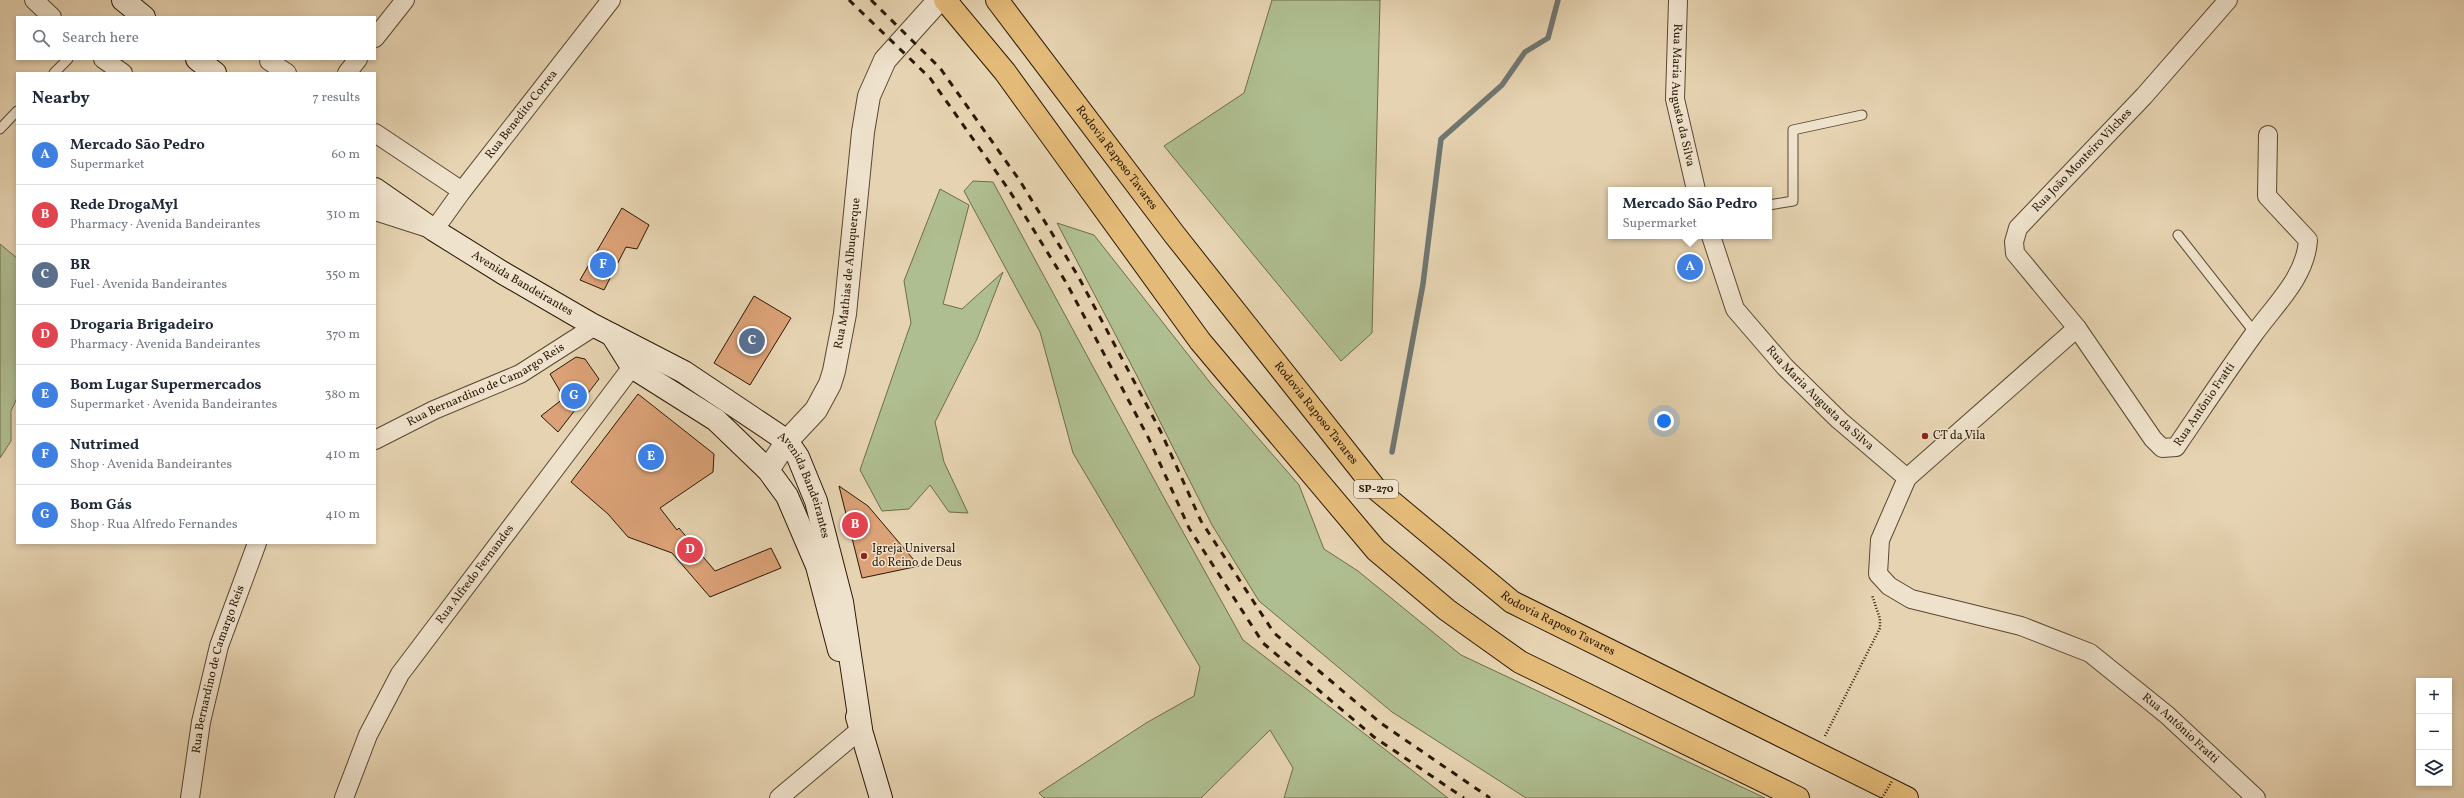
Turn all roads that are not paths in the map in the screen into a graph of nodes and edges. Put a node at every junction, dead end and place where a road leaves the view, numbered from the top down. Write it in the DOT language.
graph roads {
  1 [pos="34,0"];
  2 [pos="123,0"];
  3 [pos="136,0"];
  4 [pos="405,0"];
  5 [pos="611,0"];
  6 [pos="939,0"];
  7 [pos="945,0"];
  8 [pos="997,0"];
  9 [pos="1678,0"];
  10 [pos="2228,0"];
  11 [pos="51,16"];
  12 [pos="143,16"];
  13 [pos="150,16"];
  14 [pos="376,37"];
  15 [pos="67,60"];
  16 [pos="104,60"];
  17 [pos="198,60"];
  18 [pos="357,60"];
  19 [pos="269,61"];
  20 [pos="55,72"];
  21 [pos="122,72"];
  22 [pos="214,72"];
  23 [pos="285,72"];
  24 [pos="348,72"];
  25 [pos="16,112"];
  26 [pos="1862,114"];
  27 [pos="0,129"];
  28 [pos="376,134"];
  29 [pos="2268,135"];
  30 [pos="1695,187"];
  31 [pos="376,190"];
  32 [pos="462,191"];
  33 [pos="1772,205"];
  34 [pos="376,211"];
  35 [pos="434,230"];
  36 [pos="2178,234"];
  37 [pos="1712,239"];
  38 [pos="2077,328"];
  39 [pos="603,330"];
  40 [pos="2254,333"];
  41 [pos="632,366"];
  42 [pos="376,439"];
  43 [pos="787,441"];
  44 [pos="768,470"];
  45 [pos="1907,478"];
  46 [pos="257,544"];
  47 [pos="861,730"];
  48 [pos="190,798"];
  49 [pos="344,798"];
  50 [pos="779,798"];
  51 [pos="880,798"];
  52 [pos="1798,798"];
  53 [pos="1907,798"];
  54 [pos="2256,798"];
  1 -- 11 [label="street"];
  2 -- 12 [label="main road"];
  3 -- 13 [label="main road"];
  4 -- 14 [label="street"];
  5 -- 32 [label="street, Rua Benedito Correa"];
  6 -- 43 [label="main road, Rua Mathias de Albuquerque"];
  7 -- 52 [label="highway, SP-270"];
  8 -- 53 [label="highway, Rodovia Raposo Tavares / SP-270"];
  9 -- 30 [label="street, Rua Maria Augusta da Silva"];
  10 -- 38 [label="street, Rua João Monteiro Vilches"];
  15 -- 20 [label="lane"];
  16 -- 21 [label="street"];
  17 -- 22 [label="main road"];
  18 -- 24 [label="street"];
  19 -- 23 [label="street"];
  25 -- 27 [label="lane"];
  26 -- 33 [label="lane"];
  28 -- 32 [label="street"];
  29 -- 40 [label="street, Rua Antônio Fratti"];
  31 -- 35 [label="main road, Avenida Bandeirantes"];
  32 -- 35 [label="street, Rua Benedito Correa"];
  34 -- 35 [label="street, Avenida Bandeirantes"];
  35 -- 39 [label="main road, Avenida Bandeirantes"];
  36 -- 40 [label="lane"];
  37 -- 45 [label="street, Rua Maria Augusta da Silva"];
  38 -- 40 [label="street, Rua Antônio Fratti"];
  38 -- 45 [label="street"];
  39 -- 41 [label="main road, Avenida Bandeirantes"];
  39 -- 42 [label="street, Rua Bernardino de Camargo Reis"];
  39 -- 43 [label="main road, Avenida Bandeirantes"];
  41 -- 44 [label="main road, Avenida Bandeirantes"];
  41 -- 49 [label="street, Rua Alfredo Fernandes"];
  43 -- 44 [label="main road, Rua Mathias de Albuquerque"];
  43 -- 47 [label="main road, Avenida Bandeirantes"];
  44 -- 47 [label="main road, Avenida Bandeirantes"];
  45 -- 54 [label="street, Rua Antônio Fratti"];
  46 -- 48 [label="street, Rua Bernardino de Camargo Reis"];
  47 -- 50 [label="street"];
  47 -- 51 [label="main road, Avenida Bandeirantes"];
}
